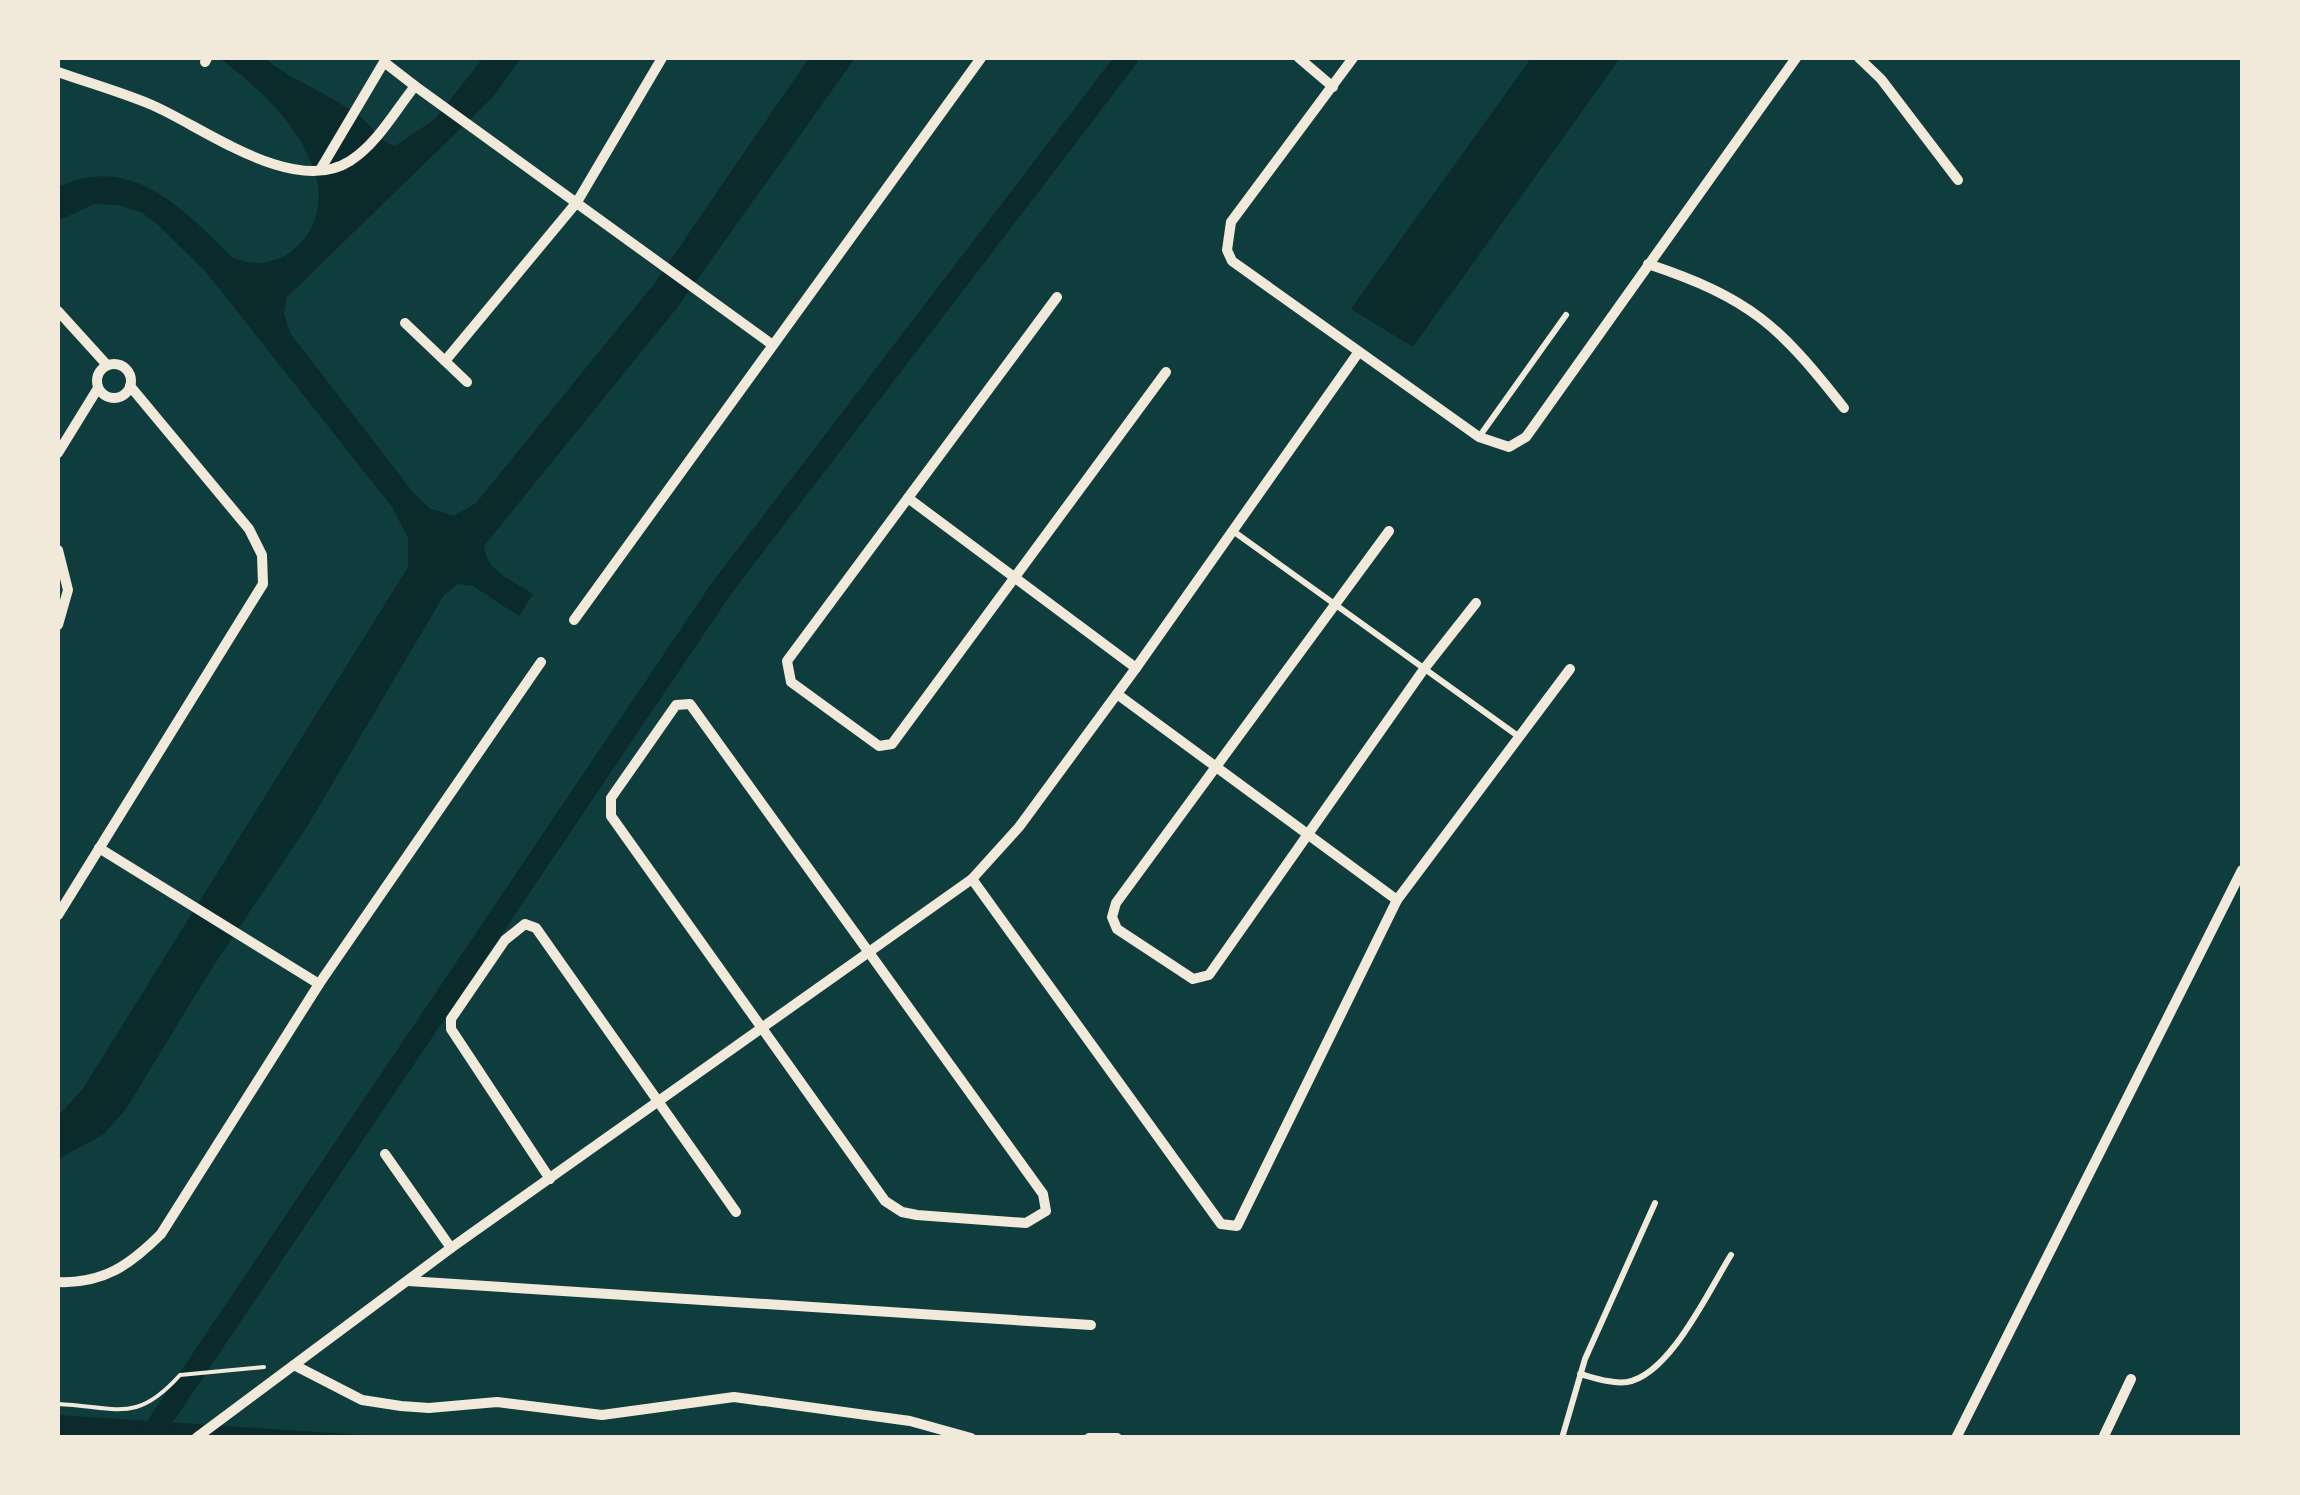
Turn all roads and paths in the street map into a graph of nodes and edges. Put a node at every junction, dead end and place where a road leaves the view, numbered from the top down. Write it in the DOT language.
graph roads {
  1 [pos="662,58"];
  2 [pos="981,58"];
  3 [pos="1298,58"];
  4 [pos="1353,58"];
  5 [pos="1796,58"];
  6 [pos="1859,58"];
  7 [pos="385,60"];
  8 [pos="58,72"];
  9 [pos="415,86"];
  10 [pos="1333,86"];
  11 [pos="320,170"];
  12 [pos="1958,180"];
  13 [pos="576,202"];
  14 [pos="1648,264"];
  15 [pos="1057,297"];
  16 [pos="58,311"];
  17 [pos="1566,315"];
  18 [pos="405,322"];
  19 [pos="770,344"];
  20 [pos="1358,353"];
  21 [pos="445,362"];
  22 [pos="107,365"];
  23 [pos="1166,372"];
  24 [pos="467,382"];
  25 [pos="130,386"];
  26 [pos="98,388"];
  27 [pos="1844,408"];
  28 [pos="1479,437"];
  29 [pos="58,454"];
  30 [pos="908,498"];
  31 [pos="1390,531"];
  32 [pos="1233,532"];
  33 [pos="58,550"];
  34 [pos="1016,580"];
  35 [pos="1476,603"];
  36 [pos="1334,605"];
  37 [pos="574,620"];
  38 [pos="58,626"];
  39 [pos="541,662"];
  40 [pos="1136,668"];
  41 [pos="1424,669"];
  42 [pos="1570,669"];
  43 [pos="1116,694"];
  44 [pos="1519,737"];
  45 [pos="1216,768"];
  46 [pos="1308,834"];
  47 [pos="98,848"];
  48 [pos="2242,870"];
  49 [pos="972,879"];
  50 [pos="1397,900"];
  51 [pos="58,915"];
  52 [pos="867,954"];
  53 [pos="319,984"];
  54 [pos="765,1027"];
  55 [pos="658,1102"];
  56 [pos="385,1154"];
  57 [pos="550,1179"];
  58 [pos="1654,1203"];
  59 [pos="736,1212"];
  60 [pos="451,1248"];
  61 [pos="1731,1255"];
  62 [pos="407,1281"];
  63 [pos="58,1282"];
  64 [pos="1090,1324"];
  65 [pos="294,1365"];
  66 [pos="1580,1374"];
  67 [pos="2131,1380"];
  68 [pos="58,1404"];
  69 [pos="196,1438"];
  70 [pos="971,1438"];
  71 [pos="1089,1438"];
  72 [pos="1117,1438"];
  73 [pos="1562,1438"];
  74 [pos="1956,1438"];
  75 [pos="2104,1438"];
  1 -- 13 [label="street"];
  2 -- 19 [label="street"];
  3 -- 10 [label="street"];
  4 -- 10 [label="street"];
  5 -- 14 [label="street"];
  6 -- 12 [label="street"];
  7 -- 9 [label="street"];
  7 -- 11 [label="street"];
  8 -- 11 [label="street"];
  9 -- 11 [label="street"];
  9 -- 13 [label="street"];
  10 -- 20 [label="street"];
  13 -- 19 [label="street"];
  13 -- 21 [label="street"];
  14 -- 27 [label="street"];
  14 -- 28 [label="street"];
  15 -- 30 [label="street"];
  16 -- 22 [label="street"];
  17 -- 28 [label="lane"];
  18 -- 21 [label="street"];
  19 -- 37 [label="street"];
  20 -- 28 [label="street"];
  20 -- 32 [label="street"];
  21 -- 24 [label="street"];
  22 -- 25 [label="street"];
  22 -- 26 [label="street"];
  23 -- 34 [label="street"];
  25 -- 26 [label="street"];
  25 -- 47 [label="street"];
  26 -- 29 [label="street"];
  30 -- 34 [label="street"];
  30 -- 34 [label="street"];
  31 -- 36 [label="street"];
  32 -- 36 [label="lane"];
  32 -- 40 [label="street"];
  33 -- 38 [label="street"];
  34 -- 40 [label="street"];
  35 -- 41 [label="street"];
  36 -- 41 [label="lane"];
  36 -- 45 [label="street"];
  39 -- 53 [label="street"];
  40 -- 43 [label="street"];
  41 -- 44 [label="lane"];
  41 -- 46 [label="street"];
  42 -- 44 [label="street"];
  43 -- 45 [label="street"];
  43 -- 49 [label="street"];
  44 -- 50 [label="street"];
  45 -- 46 [label="street"];
  45 -- 46 [label="street"];
  46 -- 50 [label="street"];
  47 -- 51 [label="street"];
  47 -- 53 [label="street"];
  48 -- 74 [label="street"];
  49 -- 50 [label="street"];
  49 -- 52 [label="street"];
  52 -- 54 [label="street"];
  52 -- 54 [label="street"];
  52 -- 54 [label="street"];
  53 -- 63 [label="street"];
  54 -- 55 [label="street"];
  55 -- 57 [label="street"];
  55 -- 57 [label="street"];
  55 -- 59 [label="street"];
  56 -- 60 [label="street"];
  57 -- 60 [label="street"];
  58 -- 66 [label="lane"];
  60 -- 62 [label="street"];
  61 -- 66 [label="lane"];
  62 -- 64 [label="street"];
  62 -- 65 [label="street"];
  65 -- 68 [label="path"];
  65 -- 69 [label="street"];
  65 -- 70 [label="street"];
  66 -- 73 [label="lane"];
  67 -- 75 [label="street"];
  71 -- 72 [label="street"];
}
